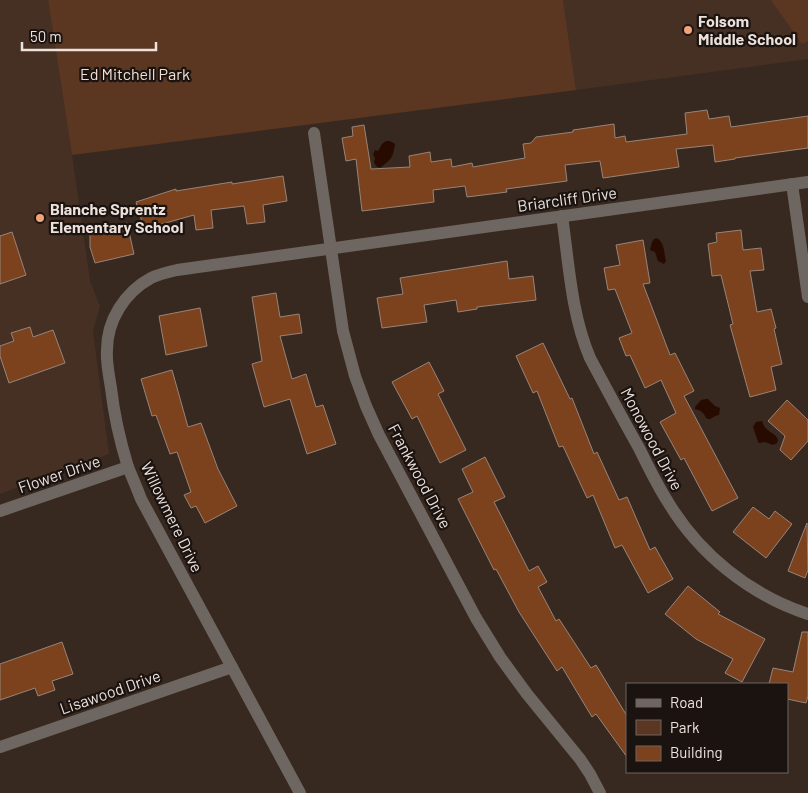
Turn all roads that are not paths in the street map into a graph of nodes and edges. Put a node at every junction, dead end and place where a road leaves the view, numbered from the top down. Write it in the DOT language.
graph roads {
  1 [pos="314,133"];
  2 [pos="808,182"];
  3 [pos="792,184"];
  4 [pos="562,216"];
  5 [pos="330,249"];
  6 [pos="808,297"];
  7 [pos="128,467"];
  8 [pos="0,511"];
  9 [pos="808,614"];
  10 [pos="232,667"];
  11 [pos="0,747"];
  12 [pos="300,793"];
  13 [pos="600,793"];
  1 -- 5 [label="street, Frankwood Drive"];
  2 -- 3 [label="street, Briarcliff Drive"];
  3 -- 4 [label="street, Briarcliff Drive"];
  3 -- 6 [label="street"];
  4 -- 5 [label="street, Briarcliff Drive"];
  4 -- 9 [label="street, Monowood Drive"];
  5 -- 7 [label="street, Willowmere Drive"];
  5 -- 13 [label="street, Frankwood Drive"];
  7 -- 8 [label="street, Flower Drive"];
  7 -- 10 [label="street, Willowmere Drive"];
  10 -- 11 [label="street, Lisawood Drive"];
  10 -- 12 [label="street, Willowmere Drive"];
}
